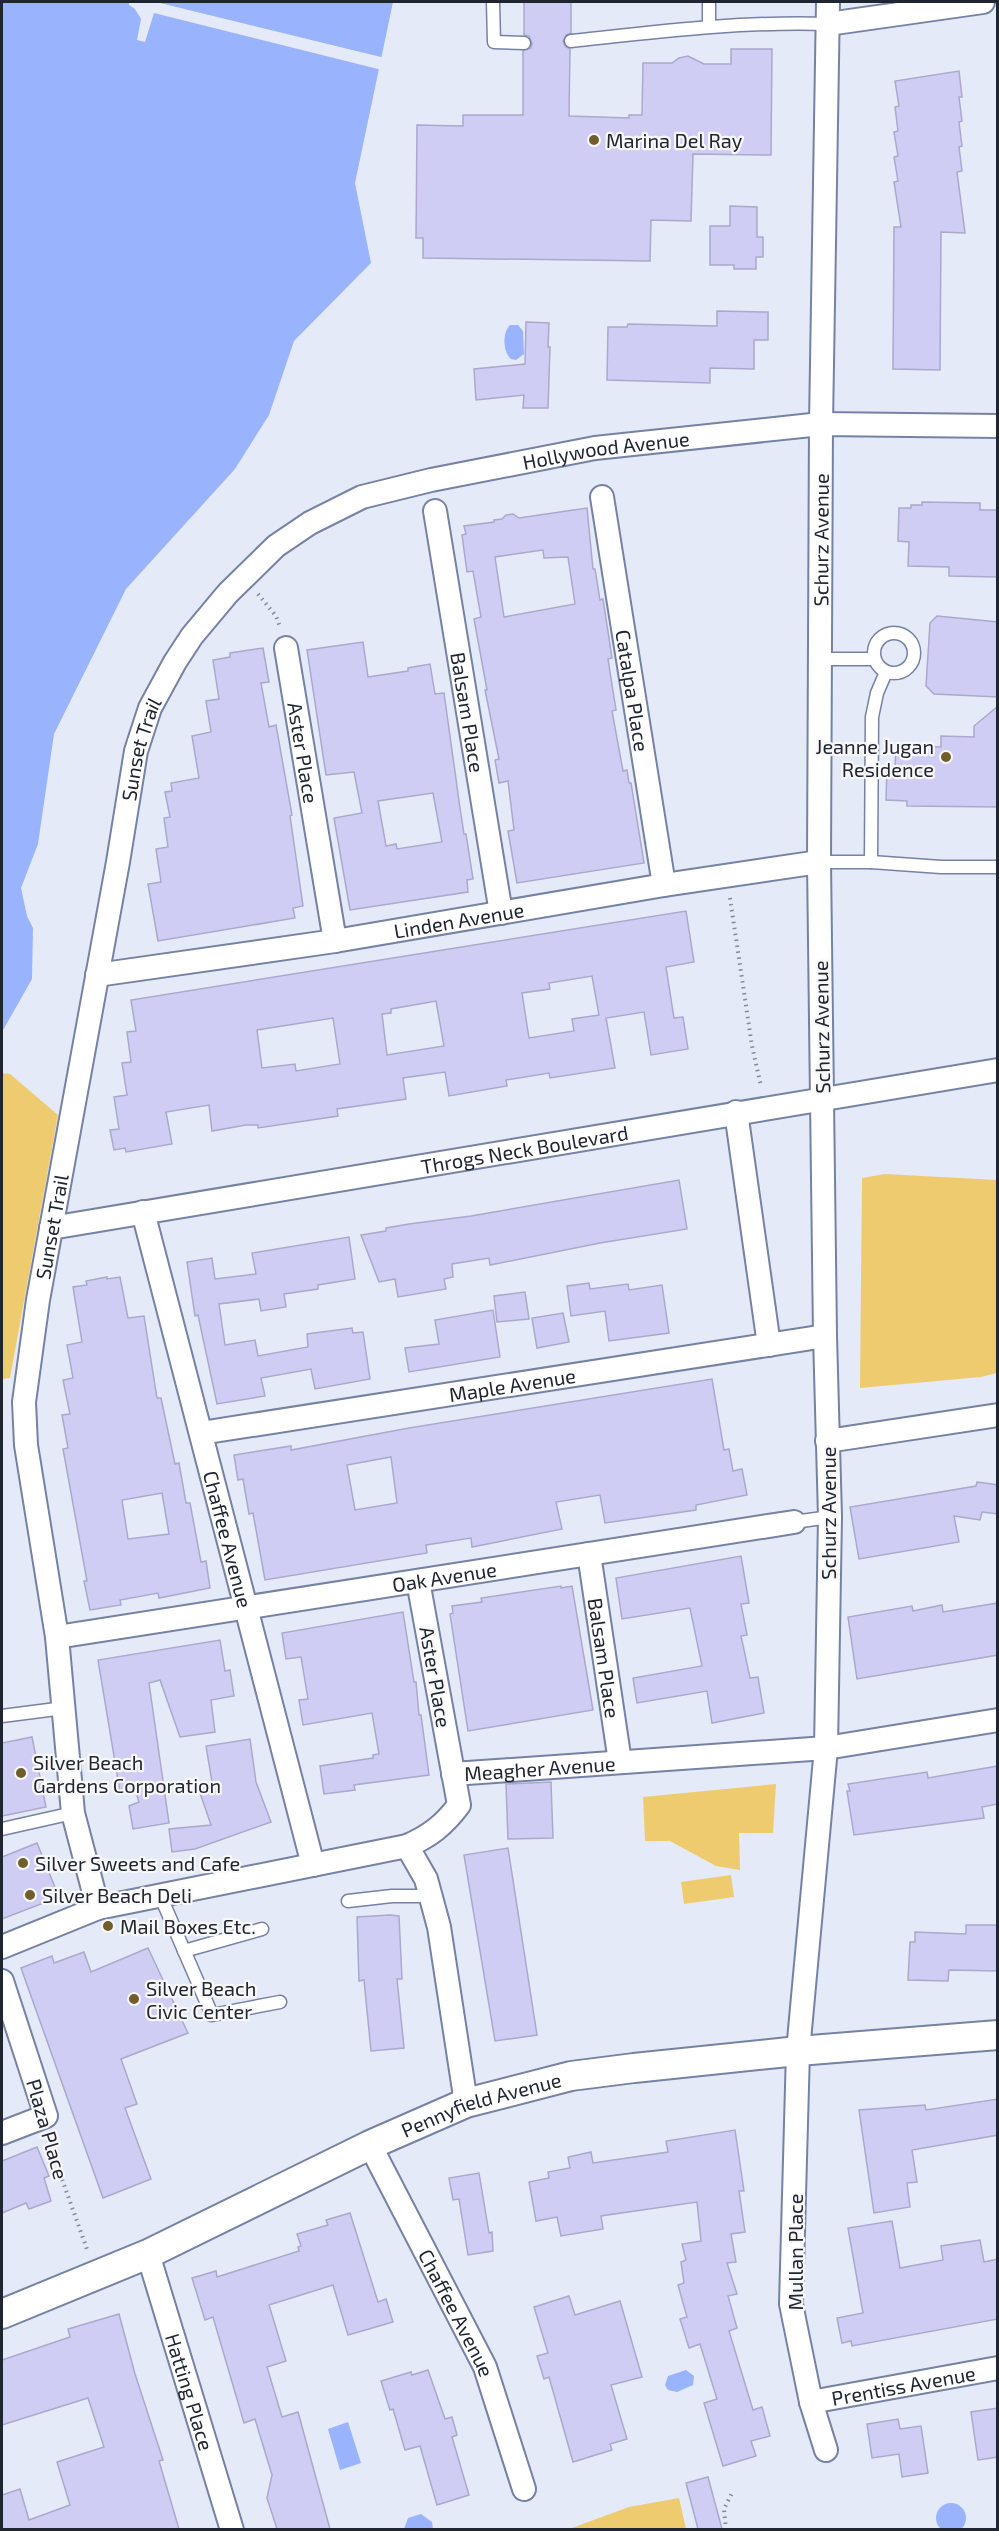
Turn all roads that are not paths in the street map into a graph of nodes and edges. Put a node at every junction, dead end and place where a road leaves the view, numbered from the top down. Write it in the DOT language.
graph roads {
  1 [pos="494,2"];
  2 [pos="709,2"];
  3 [pos="828,2"];
  4 [pos="983,2"];
  5 [pos="828,24"];
  6 [pos="709,26"];
  7 [pos="571,40"];
  8 [pos="524,43"];
  9 [pos="821,424"];
  10 [pos="998,426"];
  11 [pos="602,496"];
  12 [pos="435,511"];
  13 [pos="243,578"];
  14 [pos="286,648"];
  15 [pos="821,658"];
  16 [pos="874,659"];
  17 [pos="886,672"];
  18 [pos="819,862"];
  19 [pos="871,862"];
  20 [pos="998,867"];
  21 [pos="664,885"];
  22 [pos="501,913"];
  23 [pos="335,941"];
  24 [pos="97,975"];
  25 [pos="998,1070"];
  26 [pos="821,1099"];
  27 [pos="736,1112"];
  28 [pos="143,1212"];
  29 [pos="51,1228"];
  30 [pos="825,1336"];
  31 [pos="769,1345"];
  32 [pos="998,1415"];
  33 [pos="201,1433"];
  34 [pos="827,1442"];
  35 [pos="830,1516"];
  36 [pos="794,1522"];
  37 [pos="589,1554"];
  38 [pos="418,1581"];
  39 [pos="246,1607"];
  40 [pos="57,1637"];
  41 [pos="64,1708"];
  42 [pos="2,1716"];
  43 [pos="998,1720"];
  44 [pos="826,1748"];
  45 [pos="620,1762"];
  46 [pos="453,1774"];
  47 [pos="73,1813"];
  48 [pos="2,1829"];
  49 [pos="407,1846"];
  50 [pos="313,1865"];
  51 [pos="160,1895"];
  52 [pos="432,1896"];
  53 [pos="348,1901"];
  54 [pos="98,1908"];
  55 [pos="262,1929"];
  56 [pos="2,1947"];
  57 [pos="184,1951"];
  58 [pos="2,1981"];
  59 [pos="280,2002"];
  60 [pos="998,2035"];
  61 [pos="798,2051"];
  62 [pos="466,2103"];
  63 [pos="2,2133"];
  64 [pos="370,2145"];
  65 [pos="148,2254"];
  66 [pos="2,2314"];
  67 [pos="998,2368"];
  68 [pos="811,2402"];
  69 [pos="826,2450"];
  70 [pos="524,2489"];
  71 [pos="232,2529"];
  1 -- 8 [label="lane"];
  2 -- 6 [label="lane"];
  3 -- 5 [label="street, Schurz Avenue"];
  4 -- 5 [label="street"];
  5 -- 6 [label="lane"];
  5 -- 9 [label="street, Schurz Avenue"];
  6 -- 7 [label="lane"];
  9 -- 10 [label="street, Hollywood Avenue"];
  9 -- 13 [label="street, Hollywood Avenue"];
  9 -- 15 [label="street, Schurz Avenue"];
  11 -- 21 [label="street, Catalpa Place"];
  12 -- 22 [label="street, Balsam Place"];
  13 -- 24 [label="street, Sunset Trail"];
  14 -- 23 [label="street, Aster Place"];
  15 -- 16 [label="lane"];
  15 -- 18 [label="street, Schurz Avenue"];
  16 -- 17 [label="lane"];
  16 -- 17 [label="lane"];
  17 -- 19 [label="lane"];
  18 -- 19 [label="lane"];
  18 -- 21 [label="street, Linden Avenue"];
  18 -- 26 [label="street, Schurz Avenue"];
  19 -- 20 [label="lane"];
  21 -- 22 [label="street, Linden Avenue"];
  22 -- 23 [label="street, Linden Avenue"];
  23 -- 24 [label="street, Linden Avenue"];
  24 -- 29 [label="street, Sunset Trail"];
  25 -- 26 [label="street, Throgs Neck Boulevard"];
  26 -- 27 [label="street, Throgs Neck Boulevard"];
  26 -- 30 [label="street, Schurz Avenue"];
  27 -- 28 [label="street, Throgs Neck Boulevard"];
  27 -- 31 [label="street"];
  28 -- 29 [label="street, Throgs Neck Boulevard"];
  28 -- 33 [label="street, Chaffee Avenue"];
  29 -- 40 [label="street, Sunset Trail"];
  30 -- 31 [label="street, Maple Avenue"];
  30 -- 34 [label="street, Schurz Avenue"];
  31 -- 33 [label="street, Maple Avenue"];
  32 -- 34 [label="street"];
  33 -- 39 [label="street, Chaffee Avenue"];
  34 -- 35 [label="street, Schurz Avenue"];
  35 -- 36 [label="lane, Oak Avenue"];
  35 -- 44 [label="street, Schurz Avenue"];
  36 -- 37 [label="street, Oak Avenue"];
  37 -- 38 [label="street, Oak Avenue"];
  37 -- 45 [label="street, Balsam Place"];
  38 -- 39 [label="street, Oak Avenue"];
  38 -- 46 [label="street, Aster Place"];
  39 -- 40 [label="street, Oak Avenue"];
  39 -- 50 [label="street, Chaffee Avenue"];
  40 -- 41 [label="street, Sunset Trail"];
  41 -- 42 [label="lane"];
  41 -- 47 [label="street, Sunset Trail"];
  43 -- 44 [label="street, Meagher Avenue"];
  44 -- 45 [label="street, Meagher Avenue"];
  44 -- 61 [label="street, Schurz Avenue"];
  45 -- 46 [label="street, Meagher Avenue"];
  46 -- 49 [label="street, Meagher Avenue"];
  47 -- 48 [label="lane"];
  47 -- 54 [label="street, Sunset Trail"];
  49 -- 50 [label="street, Meagher Avenue"];
  49 -- 52 [label="street"];
  50 -- 51 [label="street, Meagher Avenue"];
  51 -- 54 [label="street, Meagher Avenue"];
  51 -- 57 [label="lane"];
  52 -- 53 [label="lane"];
  52 -- 62 [label="street"];
  54 -- 56 [label="street, Meagher Avenue"];
  55 -- 57 [label="lane"];
  57 -- 59 [label="lane"];
  58 -- 63 [label="street, Plaza Place"];
  60 -- 61 [label="street, Pennyfield Avenue"];
  61 -- 62 [label="street, Pennyfield Avenue"];
  61 -- 68 [label="street, Mullan Place"];
  62 -- 64 [label="street, Pennyfield Avenue"];
  64 -- 65 [label="street, Pennyfield Avenue"];
  64 -- 70 [label="street, Chaffee Avenue"];
  65 -- 66 [label="street, Pennyfield Avenue"];
  65 -- 71 [label="street, Hatting Place"];
  67 -- 68 [label="street, Prentiss Avenue"];
  68 -- 69 [label="street, Mullan Place"];
}
